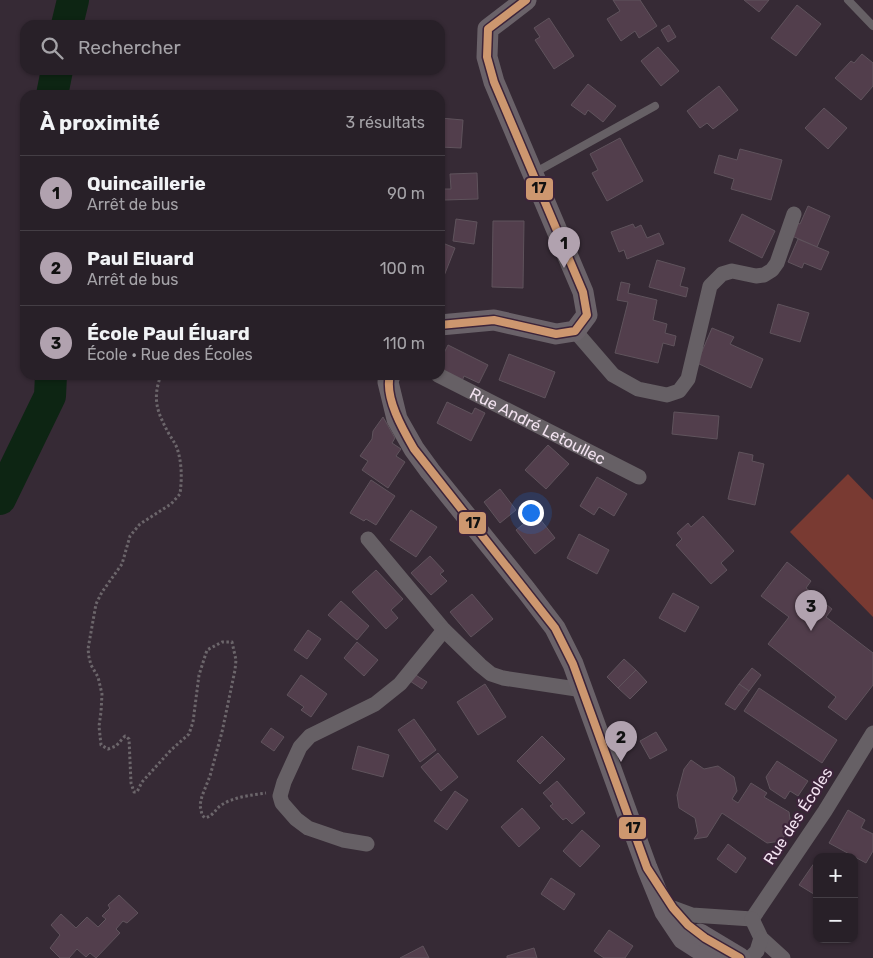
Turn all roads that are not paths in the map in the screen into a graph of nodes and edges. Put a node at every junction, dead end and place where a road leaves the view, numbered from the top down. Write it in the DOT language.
graph roads {
  1 [pos="526,0"];
  2 [pos="848,0"];
  3 [pos="873,26"];
  4 [pos="655,106"];
  5 [pos="533,174"];
  6 [pos="794,214"];
  7 [pos="445,324"];
  8 [pos="575,331"];
  9 [pos="445,379"];
  10 [pos="389,380"];
  11 [pos="639,477"];
  12 [pos="368,539"];
  13 [pos="444,630"];
  14 [pos="583,690"];
  15 [pos="873,733"];
  16 [pos="367,844"];
  17 [pos="647,868"];
  18 [pos="673,908"];
  19 [pos="719,916"];
  20 [pos="752,919"];
  21 [pos="761,938"];
  22 [pos="707,950"];
  23 [pos="740,958"];
  24 [pos="750,958"];
  25 [pos="783,958"];
  1 -- 5 [label="main road"];
  2 -- 3 [label="lane"];
  4 -- 5 [label="lane"];
  5 -- 8 [label="main road"];
  6 -- 8 [label="street"];
  7 -- 8 [label="main road"];
  9 -- 11 [label="street, Rue André Letoullec"];
  10 -- 14 [label="main road"];
  12 -- 13 [label="street"];
  13 -- 14 [label="street"];
  13 -- 16 [label="street"];
  14 -- 17 [label="main road"];
  15 -- 20 [label="street, Rue des Écoles"];
  17 -- 18 [label="main road"];
  17 -- 22 [label="main road"];
  18 -- 19 [label="street"];
  18 -- 22 [label="main road"];
  19 -- 20 [label="street"];
  19 -- 22 [label="street"];
  20 -- 21 [label="street"];
  21 -- 24 [label="street"];
  21 -- 25 [label="street"];
  22 -- 23 [label="main road"];
}
